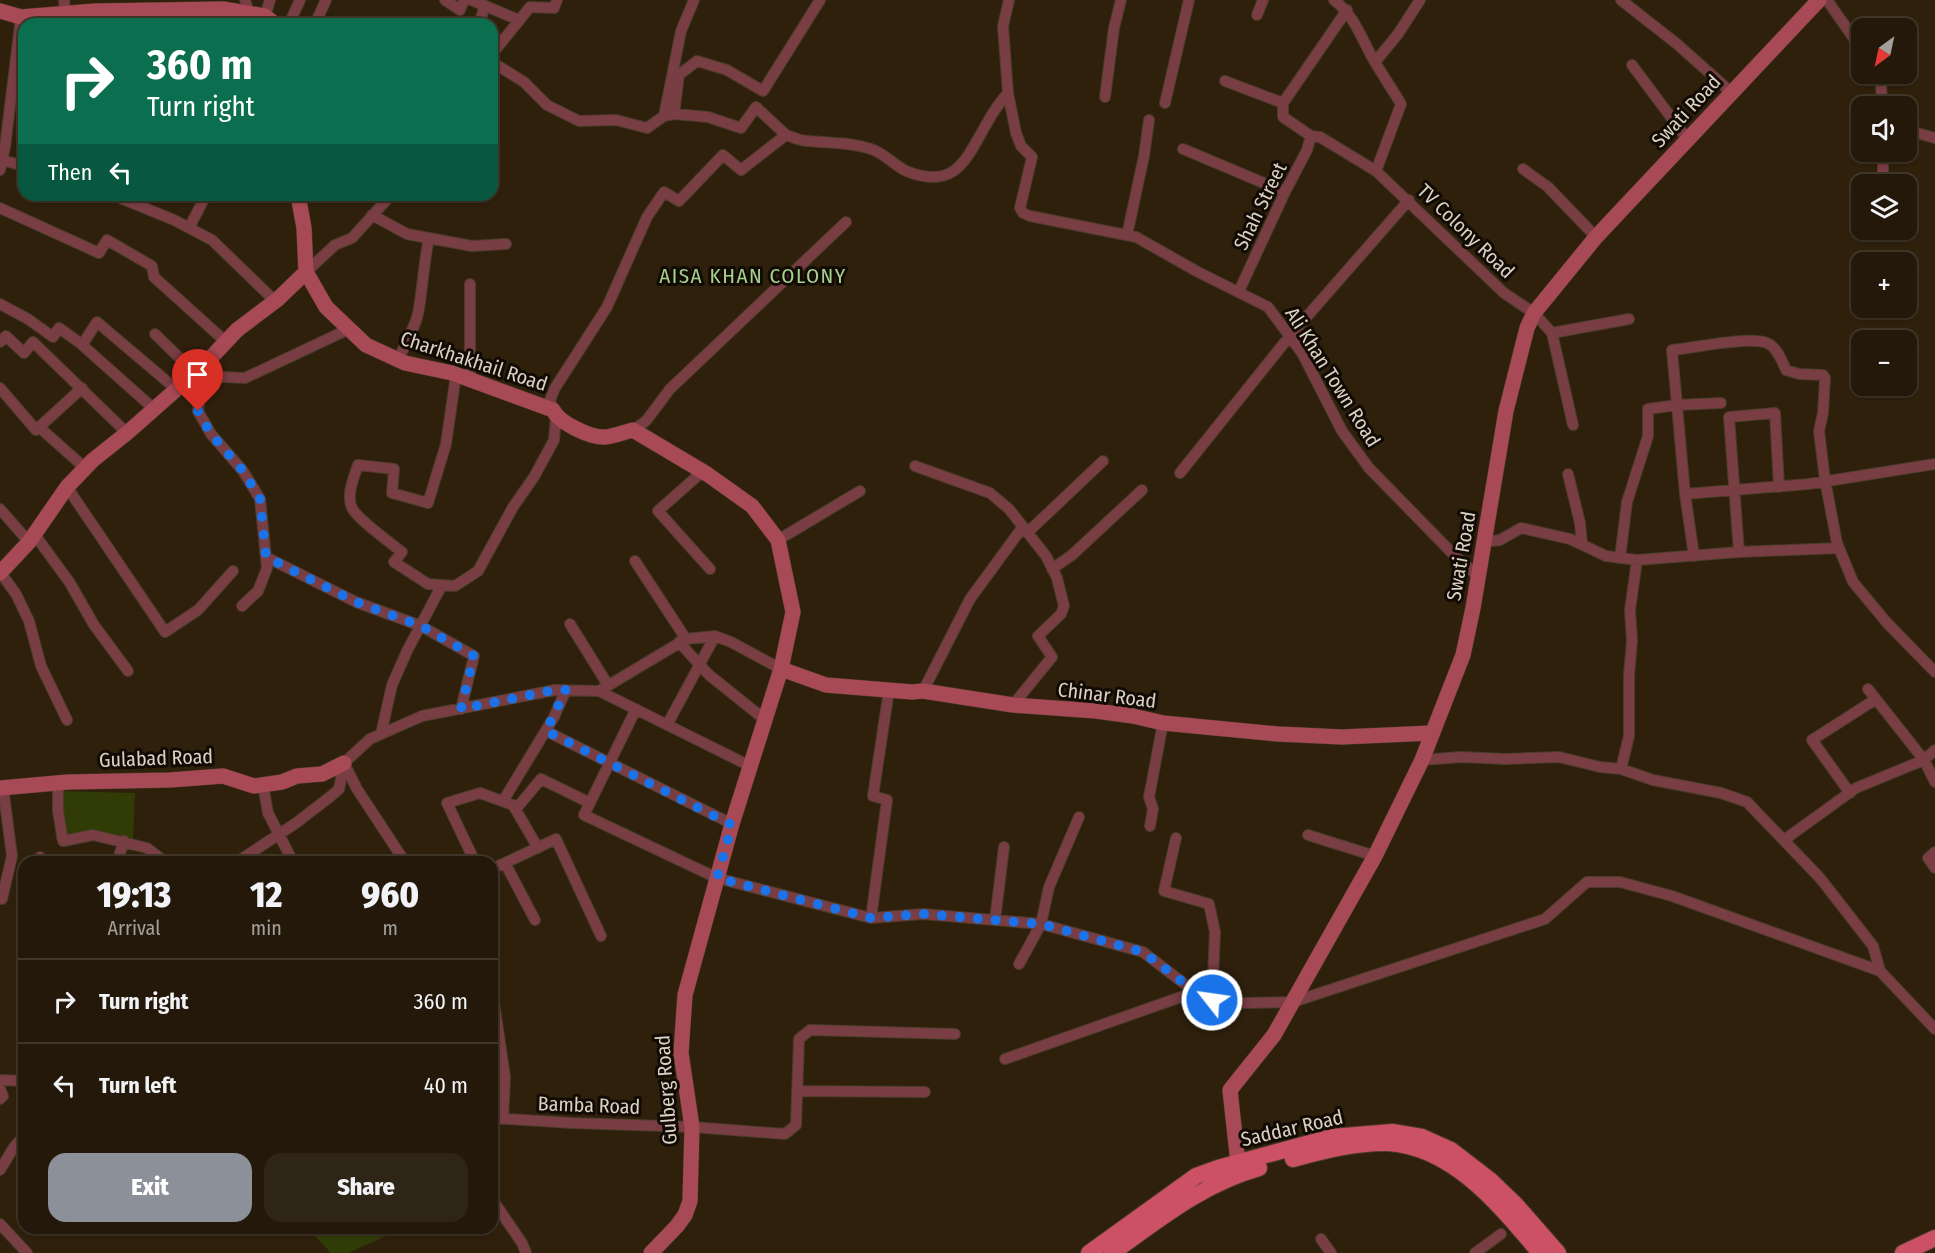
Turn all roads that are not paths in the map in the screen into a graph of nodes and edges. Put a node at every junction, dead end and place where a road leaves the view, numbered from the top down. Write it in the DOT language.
graph roads {
  1 [pos="270,0"];
  2 [pos="300,0"];
  3 [pos="326,0"];
  4 [pos="445,0"];
  5 [pos="464,0"];
  6 [pos="471,0"];
  7 [pos="557,0"];
  8 [pos="693,0"];
  9 [pos="820,0"];
  10 [pos="1009,0"];
  11 [pos="1121,0"];
  12 [pos="1189,0"];
  13 [pos="1263,0"];
  14 [pos="1334,0"];
  15 [pos="1420,0"];
  16 [pos="1621,0"];
  17 [pos="1819,0"];
  18 [pos="1827,0"];
  19 [pos="531,3"];
  20 [pos="162,5"];
  21 [pos="218,5"];
  22 [pos="485,6"];
  23 [pos="65,7"];
  24 [pos="247,7"];
  25 [pos="1347,10"];
  26 [pos="0,11"];
  27 [pos="125,11"];
  28 [pos="1257,15"];
  29 [pos="21,17"];
  30 [pos="266,18"];
  31 [pos="270,18"];
  32 [pos="292,18"];
  33 [pos="318,18"];
  34 [pos="481,18"];
  35 [pos="519,20"];
  36 [pos="1851,34"];
  37 [pos="498,46"];
  38 [pos="1375,62"];
  39 [pos="1632,64"];
  40 [pos="498,66"];
  41 [pos="18,76"];
  42 [pos="1225,81"];
  43 [pos="1008,93"];
  44 [pos="1732,93"];
  45 [pos="1105,97"];
  46 [pos="1165,103"];
  47 [pos="1283,103"];
  48 [pos="669,115"];
  49 [pos="1149,120"];
  50 [pos="1917,133"];
  51 [pos="786,135"];
  52 [pos="1311,136"];
  53 [pos="1935,138"];
  54 [pos="1688,140"];
  55 [pos="1183,150"];
  56 [pos="1,165"];
  57 [pos="18,166"];
  58 [pos="1523,169"];
  59 [pos="1376,171"];
  60 [pos="1285,192"];
  61 [pos="1409,200"];
  62 [pos="126,201"];
  63 [pos="203,201"];
  64 [pos="299,201"];
  65 [pos="385,201"];
  66 [pos="0,208"];
  67 [pos="372,215"];
  68 [pos="846,222"];
  69 [pos="189,228"];
  70 [pos="1128,235"];
  71 [pos="1596,237"];
  72 [pos="429,238"];
  73 [pos="506,244"];
  74 [pos="306,272"];
  75 [pos="470,284"];
  76 [pos="1239,291"];
  77 [pos="275,301"];
  78 [pos="0,304"];
  79 [pos="1534,313"];
  80 [pos="1629,319"];
  81 [pos="349,329"];
  82 [pos="1552,333"];
  83 [pos="155,334"];
  84 [pos="1289,337"];
  85 [pos="0,342"];
  86 [pos="226,342"];
  87 [pos="82,345"];
  88 [pos="398,360"];
  89 [pos="201,371"];
  90 [pos="463,378"];
  91 [pos="0,388"];
  92 [pos="82,388"];
  93 [pos="176,389"];
  94 [pos="1721,403"];
  95 [pos="1677,405"];
  96 [pos="154,409"];
  97 [pos="555,414"];
  98 [pos="1572,425"];
  99 [pos="39,427"];
  100 [pos="633,430"];
  101 [pos="127,433"];
  102 [pos="1103,461"];
  103 [pos="1935,464"];
  104 [pos="915,466"];
  105 [pos="85,468"];
  106 [pos="703,471"];
  107 [pos="1180,473"];
  108 [pos="1568,474"];
  109 [pos="1825,480"];
  110 [pos="67,487"];
  111 [pos="1779,487"];
  112 [pos="1142,490"];
  113 [pos="1735,490"];
  114 [pos="860,491"];
  115 [pos="1685,494"];
  116 [pos="0,509"];
  117 [pos="1025,530"];
  118 [pos="32,539"];
  119 [pos="778,540"];
  120 [pos="1484,542"];
  121 [pos="1582,544"];
  122 [pos="1839,548"];
  123 [pos="1739,552"];
  124 [pos="1694,556"];
  125 [pos="266,557"];
  126 [pos="1620,558"];
  127 [pos="1637,560"];
  128 [pos="635,561"];
  129 [pos="710,569"];
  130 [pos="1052,569"];
  131 [pos="233,571"];
  132 [pos="0,572"];
  133 [pos="1479,577"];
  134 [pos="442,585"];
  135 [pos="242,606"];
  136 [pos="570,624"];
  137 [pos="421,626"];
  138 [pos="715,636"];
  139 [pos="683,640"];
  140 [pos="698,664"];
  141 [pos="781,669"];
  142 [pos="128,671"];
  143 [pos="1935,672"];
  144 [pos="604,688"];
  145 [pos="1869,689"];
  146 [pos="566,690"];
  147 [pos="889,690"];
  148 [pos="923,691"];
  149 [pos="1876,699"];
  150 [pos="1013,705"];
  151 [pos="461,709"];
  152 [pos="636,709"];
  153 [pos="764,719"];
  154 [pos="66,720"];
  155 [pos="1163,723"];
  156 [pos="668,725"];
  157 [pos="546,731"];
  158 [pos="1432,733"];
  159 [pos="381,734"];
  160 [pos="1935,750"];
  161 [pos="1422,760"];
  162 [pos="1924,760"];
  163 [pos="609,762"];
  164 [pos="344,763"];
  165 [pos="750,766"];
  166 [pos="1621,769"];
  167 [pos="1935,782"];
  168 [pos="58,783"];
  169 [pos="263,785"];
  170 [pos="1,788"];
  171 [pos="1850,793"];
  172 [pos="503,801"];
  173 [pos="590,803"];
  174 [pos="516,809"];
  175 [pos="1079,817"];
  176 [pos="732,825"];
  177 [pos="1150,826"];
  178 [pos="279,835"];
  179 [pos="1308,835"];
  180 [pos="1176,838"];
  181 [pos="1784,840"];
  182 [pos="124,841"];
  183 [pos="1004,847"];
  184 [pos="538,848"];
  185 [pos="1935,852"];
  186 [pos="119,856"];
  187 [pos="157,856"];
  188 [pos="246,856"];
  189 [pos="290,856"];
  190 [pos="401,856"];
  191 [pos="472,856"];
  192 [pos="1375,856"];
  193 [pos="505,863"];
  194 [pos="498,866"];
  195 [pos="1935,868"];
  196 [pos="717,878"];
  197 [pos="2,898"];
  198 [pos="871,918"];
  199 [pos="535,920"];
  200 [pos="995,920"];
  201 [pos="1041,924"];
  202 [pos="601,936"];
  203 [pos="1019,964"];
  204 [pos="1881,971"];
  205 [pos="1196,992"];
  206 [pos="1212,1000"];
  207 [pos="1293,1002"];
  208 [pos="1930,1016"];
  209 [pos="1935,1029"];
  210 [pos="498,1030"];
  211 [pos="955,1034"];
  212 [pos="1005,1059"];
  213 [pos="0,1080"];
  214 [pos="18,1081"];
  215 [pos="0,1089"];
  216 [pos="797,1091"];
  217 [pos="925,1092"];
  218 [pos="0,1099"];
  219 [pos="498,1113"];
  220 [pos="498,1118"];
  221 [pos="692,1127"];
  222 [pos="18,1143"];
  223 [pos="1240,1167"];
  224 [pos="0,1170"];
  225 [pos="498,1208"];
  226 [pos="0,1224"];
  227 [pos="1501,1234"];
  228 [pos="1935,1238"];
  229 [pos="1321,1239"];
  230 [pos="1935,1249"];
  231 [pos="1481,1251"];
  232 [pos="27,1253"];
  233 [pos="526,1253"];
  234 [pos="651,1253"];
  235 [pos="1089,1253"];
  236 [pos="1112,1253"];
  237 [pos="1331,1253"];
  238 [pos="1540,1253"];
  239 [pos="1558,1253"];
  240 [pos="1903,1253"];
  241 [pos="1925,1253"];
  1 -- 31 [label="street"];
  2 -- 32 [label="street"];
  3 -- 33 [label="street"];
  4 -- 5 [label="street"];
  6 -- 22 [label="street"];
  7 -- 19 [label="street"];
  8 -- 48 [label="street"];
  9 -- 48 [label="street"];
  10 -- 43 [label="street"];
  11 -- 45 [label="street"];
  12 -- 46 [label="street"];
  13 -- 28 [label="street"];
  14 -- 25 [label="street"];
  15 -- 38 [label="street"];
  16 -- 44 [label="street"];
  17 -- 44 [label="street, Swati Road"];
  18 -- 36 [label="street"];
  19 -- 35 [label="street"];
  20 -- 21 [label="street"];
  20 -- 27 [label="street"];
  21 -- 24 [label="street"];
  22 -- 34 [label="street"];
  22 -- 35 [label="street"];
  23 -- 27 [label="street"];
  23 -- 29 [label="street"];
  24 -- 30 [label="street"];
  25 -- 38 [label="street"];
  25 -- 47 [label="street"];
  26 -- 29 [label="street"];
  35 -- 37 [label="street"];
  38 -- 59 [label="street"];
  39 -- 54 [label="street"];
  40 -- 48 [label="street"];
  41 -- 56 [label="street"];
  42 -- 47 [label="street"];
  43 -- 51 [label="street"];
  43 -- 70 [label="street, Ali Khan Town Road"];
  44 -- 54 [label="street, Swati Road"];
  47 -- 52 [label="street, TV Colony Road"];
  48 -- 51 [label="street"];
  49 -- 70 [label="street"];
  50 -- 53 [label="street"];
  51 -- 97 [label="street"];
  52 -- 59 [label="street, TV Colony Road"];
  52 -- 60 [label="street, Shah Street"];
  54 -- 71 [label="street, Swati Road"];
  55 -- 60 [label="street"];
  56 -- 57 [label="street"];
  58 -- 71 [label="street"];
  59 -- 61 [label="street, TV Colony Road"];
  60 -- 76 [label="street, Shah Street"];
  61 -- 79 [label="street, TV Colony Road"];
  61 -- 84 [label="street"];
  62 -- 69 [label="street"];
  63 -- 69 [label="street"];
  64 -- 74 [label="street, Charkhakhail Road"];
  65 -- 67 [label="street"];
  66 -- 86 [label="street"];
  67 -- 72 [label="street"];
  67 -- 74 [label="street"];
  68 -- 100 [label="street"];
  69 -- 77 [label="street"];
  70 -- 76 [label="street, Ali Khan Town Road"];
  71 -- 79 [label="street, Swati Road"];
  72 -- 73 [label="street"];
  72 -- 88 [label="street"];
  74 -- 77 [label="street"];
  74 -- 81 [label="street, Charkhakhail Road"];
  75 -- 90 [label="street"];
  76 -- 84 [label="street, Ali Khan Town Road"];
  77 -- 86 [label="street"];
  78 -- 87 [label="street"];
  79 -- 82 [label="street, TV Colony Road"];
  79 -- 120 [label="street, Swati Road"];
  80 -- 82 [label="street"];
  81 -- 88 [label="street, Charkhakhail Road"];
  81 -- 89 [label="street"];
  82 -- 98 [label="street"];
  83 -- 89 [label="street"];
  84 -- 107 [label="street"];
  84 -- 133 [label="street, Ali Khan Town Road"];
  85 -- 92 [label="street"];
  86 -- 89 [label="street"];
  87 -- 93 [label="street"];
  87 -- 96 [label="street"];
  88 -- 90 [label="street, Charkhakhail Road"];
  89 -- 93 [label="street"];
  89 -- 125 [label="street"];
  90 -- 97 [label="street, Charkhakhail Road"];
  90 -- 134 [label="street"];
  91 -- 99 [label="street"];
  92 -- 99 [label="street"];
  92 -- 101 [label="street"];
  93 -- 96 [label="street"];
  94 -- 95 [label="street"];
  95 -- 109 [label="street"];
  95 -- 115 [label="street"];
  95 -- 126 [label="street"];
  96 -- 101 [label="street"];
  97 -- 100 [label="street, Charkhakhail Road"];
  97 -- 134 [label="street"];
  99 -- 105 [label="street"];
  100 -- 106 [label="street"];
  101 -- 105 [label="street"];
  102 -- 117 [label="street"];
  103 -- 109 [label="street"];
  104 -- 117 [label="street"];
  105 -- 110 [label="street"];
  106 -- 119 [label="street"];
  106 -- 129 [label="street"];
  108 -- 121 [label="street"];
  109 -- 111 [label="street"];
  109 -- 122 [label="street"];
  110 -- 118 [label="street"];
  110 -- 131 [label="street"];
  111 -- 113 [label="street"];
  111 -- 113 [label="street"];
  112 -- 130 [label="street"];
  113 -- 115 [label="street"];
  113 -- 123 [label="street"];
  114 -- 119 [label="street"];
  115 -- 124 [label="street"];
  116 -- 118 [label="street"];
  117 -- 130 [label="street"];
  117 -- 148 [label="street"];
  118 -- 132 [label="street"];
  118 -- 142 [label="street"];
  119 -- 141 [label="street"];
  120 -- 121 [label="street"];
  120 -- 133 [label="street, Swati Road"];
  121 -- 126 [label="street"];
  122 -- 123 [label="street"];
  122 -- 143 [label="street"];
  123 -- 124 [label="street"];
  124 -- 127 [label="street"];
  125 -- 135 [label="street"];
  125 -- 137 [label="street"];
  126 -- 127 [label="street"];
  127 -- 166 [label="street"];
  128 -- 139 [label="street"];
  130 -- 150 [label="street"];
  132 -- 154 [label="street"];
  133 -- 158 [label="street, Swati Road"];
  134 -- 137 [label="street"];
  136 -- 144 [label="street"];
  137 -- 151 [label="street"];
  137 -- 159 [label="street"];
  138 -- 139 [label="street"];
  138 -- 140 [label="street"];
  138 -- 141 [label="street"];
  139 -- 140 [label="street"];
  139 -- 144 [label="street"];
  140 -- 153 [label="street"];
  140 -- 156 [label="street"];
  141 -- 147 [label="street, Chinar Road"];
  141 -- 153 [label="street, Gulberg Road"];
  144 -- 146 [label="street"];
  144 -- 152 [label="street"];
  145 -- 149 [label="street"];
  146 -- 151 [label="street"];
  146 -- 157 [label="street"];
  147 -- 148 [label="street, Chinar Road"];
  147 -- 198 [label="street"];
  148 -- 150 [label="street, Chinar Road"];
  149 -- 162 [label="street"];
  149 -- 171 [label="street"];
  150 -- 155 [label="street, Chinar Road"];
  151 -- 159 [label="street"];
  152 -- 156 [label="street"];
  152 -- 163 [label="street"];
  153 -- 165 [label="street, Gulberg Road"];
  155 -- 158 [label="street, Chinar Road"];
  155 -- 177 [label="street"];
  156 -- 165 [label="street"];
  157 -- 163 [label="street"];
  157 -- 172 [label="street"];
  158 -- 161 [label="street, Swati Road"];
  159 -- 164 [label="street"];
  160 -- 162 [label="street"];
  161 -- 166 [label="street"];
  161 -- 192 [label="street, Swati Road"];
  162 -- 167 [label="street"];
  162 -- 171 [label="street"];
  163 -- 173 [label="street"];
  163 -- 176 [label="street"];
  164 -- 169 [label="street, Gulabad Road"];
  164 -- 178 [label="street"];
  164 -- 190 [label="street"];
  165 -- 176 [label="street, Gulberg Road"];
  166 -- 181 [label="street"];
  168 -- 169 [label="street, Gulabad Road"];
  168 -- 170 [label="street, Gulabad Road"];
  168 -- 182 [label="street"];
  169 -- 178 [label="street"];
  170 -- 197 [label="street"];
  171 -- 181 [label="street"];
  172 -- 174 [label="street"];
  172 -- 191 [label="street"];
  173 -- 174 [label="street"];
  173 -- 196 [label="street"];
  174 -- 184 [label="street"];
  175 -- 201 [label="street"];
  176 -- 196 [label="street, Gulberg Road"];
  178 -- 188 [label="street"];
  178 -- 189 [label="street"];
  179 -- 192 [label="street"];
  180 -- 206 [label="street"];
  181 -- 204 [label="street"];
  182 -- 186 [label="street"];
  182 -- 187 [label="street"];
  183 -- 200 [label="street"];
  184 -- 193 [label="street"];
  184 -- 202 [label="street"];
  185 -- 195 [label="street"];
  192 -- 207 [label="street, Swati Road"];
  193 -- 194 [label="street"];
  193 -- 199 [label="street"];
  196 -- 198 [label="street"];
  196 -- 221 [label="street, Gulberg Road"];
  198 -- 200 [label="street"];
  200 -- 201 [label="street"];
  201 -- 203 [label="street"];
  201 -- 205 [label="street"];
  204 -- 207 [label="street"];
  204 -- 208 [label="street"];
  205 -- 206 [label="street"];
  205 -- 212 [label="street"];
  206 -- 207 [label="street"];
  207 -- 223 [label="street, Swati Road"];
  208 -- 209 [label="street"];
  210 -- 219 [label="street"];
  211 -- 216 [label="street, Bamba Road"];
  213 -- 214 [label="street"];
  215 -- 218 [label="street"];
  216 -- 217 [label="street"];
  216 -- 221 [label="street, Bamba Road"];
  220 -- 221 [label="street, Bamba Road"];
  221 -- 234 [label="street, Gulberg Road"];
  222 -- 224 [label="street"];
  223 -- 235 [label="main road, Saddar Road"];
  223 -- 236 [label="main road"];
  223 -- 238 [label="main road"];
  223 -- 239 [label="main road, Saddar Road"];
  225 -- 233 [label="street"];
  226 -- 232 [label="street"];
  227 -- 231 [label="street"];
  228 -- 240 [label="main road"];
  229 -- 237 [label="street"];
  230 -- 241 [label="main road"];
}
